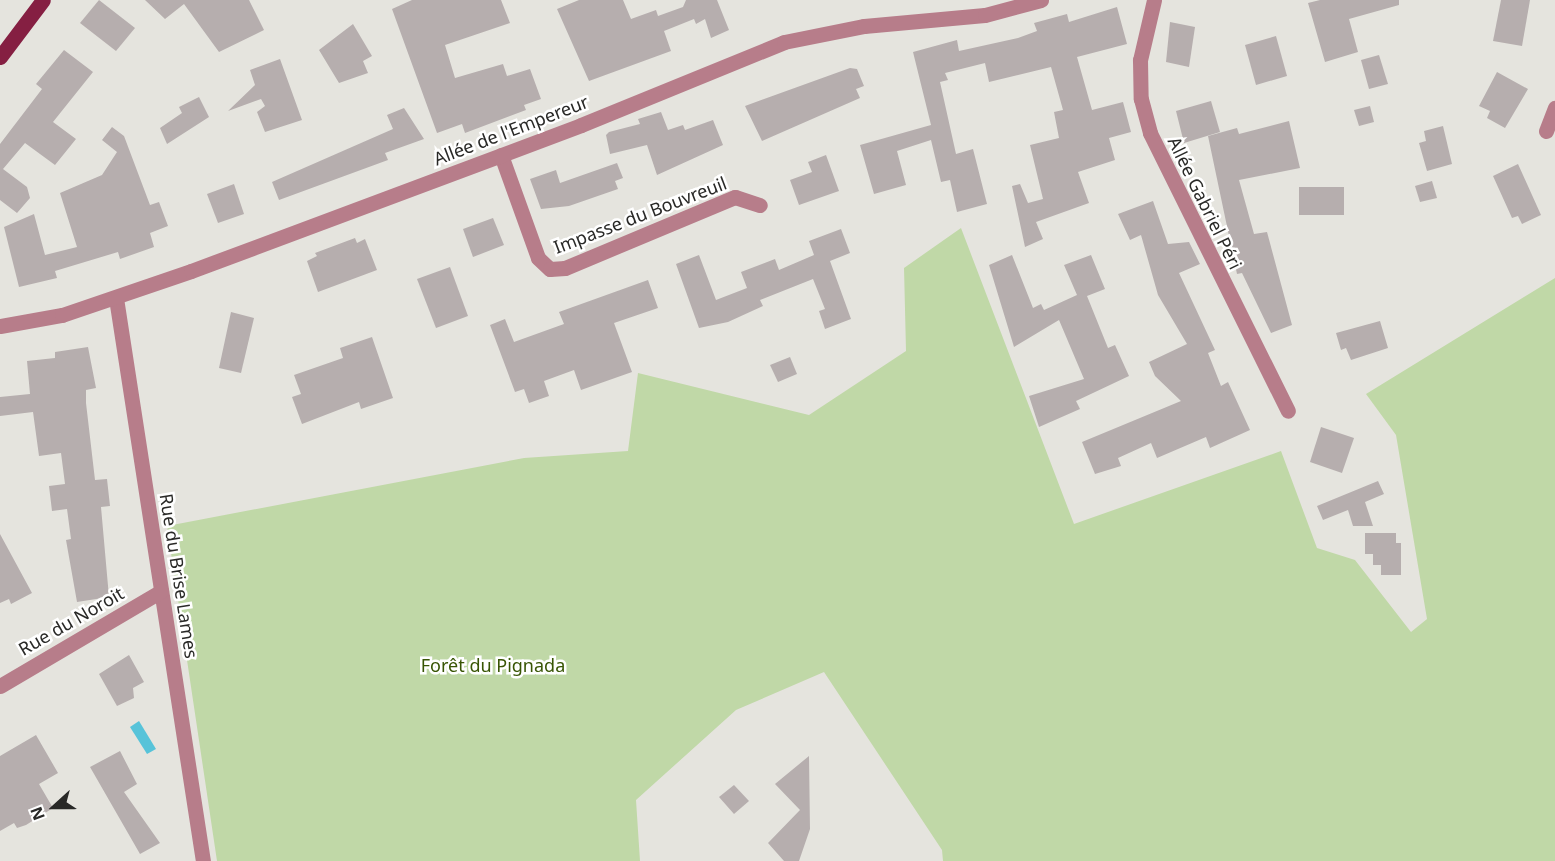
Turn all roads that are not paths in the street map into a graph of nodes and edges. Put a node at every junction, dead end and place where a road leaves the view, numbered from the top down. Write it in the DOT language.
graph roads {
  1 [pos="43,0"];
  2 [pos="1041,0"];
  3 [pos="1154,0"];
  4 [pos="0,57"];
  5 [pos="1555,108"];
  6 [pos="1546,131"];
  7 [pos="501,155"];
  8 [pos="760,205"];
  9 [pos="116,298"];
  10 [pos="0,326"];
  11 [pos="1288,411"];
  12 [pos="161,591"];
  13 [pos="0,686"];
  14 [pos="203,861"];
  1 -- 4 [label="main road"];
  2 -- 7 [label="street, Allée de l'Empereur"];
  3 -- 11 [label="street, Allée Gabriel Péri"];
  5 -- 6 [label="street"];
  7 -- 8 [label="street, Impasse du Bouvreuil"];
  7 -- 9 [label="street, Allée de l'Empereur"];
  9 -- 10 [label="street, Allée de l'Empereur"];
  9 -- 12 [label="street, Rue du Brise Lames"];
  12 -- 13 [label="street, Rue du Noroit"];
  12 -- 14 [label="street, Rue du Brise Lames"];
}
